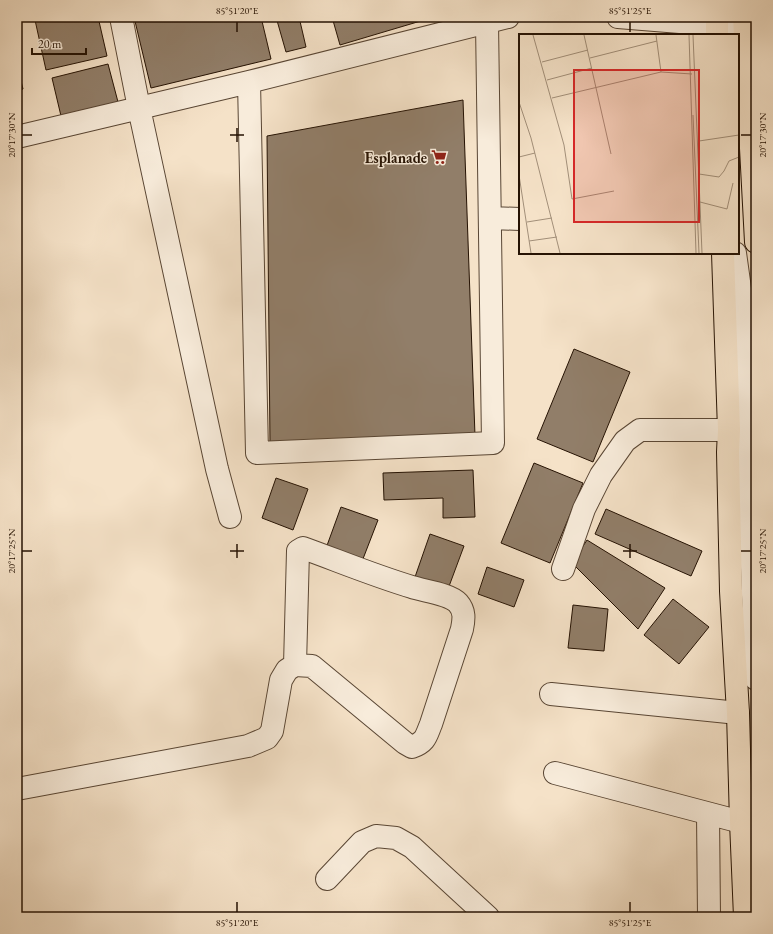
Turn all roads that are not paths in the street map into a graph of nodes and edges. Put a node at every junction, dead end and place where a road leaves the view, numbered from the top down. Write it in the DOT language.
graph roads {
  1 [pos="121,17"];
  2 [pos="508,17"];
  3 [pos="618,17"];
  4 [pos="748,21"];
  5 [pos="487,23"];
  6 [pos="717,26"];
  7 [pos="249,82"];
  8 [pos="139,108"];
  9 [pos="17,137"];
  10 [pos="490,218"];
  11 [pos="519,219"];
  12 [pos="756,242"];
  13 [pos="723,254"];
  14 [pos="735,254"];
  15 [pos="729,430"];
  16 [pos="230,517"];
  17 [pos="563,569"];
  18 [pos="295,665"];
  19 [pos="756,679"];
  20 [pos="551,694"];
  21 [pos="738,714"];
  22 [pos="555,773"];
  23 [pos="17,789"];
  24 [pos="708,814"];
  25 [pos="741,822"];
  26 [pos="327,879"];
  27 [pos="488,917"];
  28 [pos="709,917"];
  29 [pos="745,917"];
  1 -- 8 [label="street"];
  2 -- 5 [label="street"];
  3 -- 6 [label="street"];
  4 -- 6 [label="street"];
  4 -- 12 [label="main road"];
  5 -- 7 [label="street"];
  5 -- 10 [label="street"];
  7 -- 8 [label="street"];
  7 -- 10 [label="street"];
  8 -- 9 [label="street"];
  8 -- 16 [label="street"];
  10 -- 11 [label="street"];
  13 -- 15 [label="main road"];
  14 -- 19 [label="street"];
  15 -- 17 [label="street"];
  15 -- 21 [label="main road"];
  18 -- 18 [label="street"];
  18 -- 23 [label="street"];
  20 -- 21 [label="street"];
  21 -- 25 [label="main road"];
  22 -- 24 [label="street"];
  24 -- 25 [label="street"];
  24 -- 28 [label="street"];
  25 -- 29 [label="main road"];
  26 -- 27 [label="street"];
}
